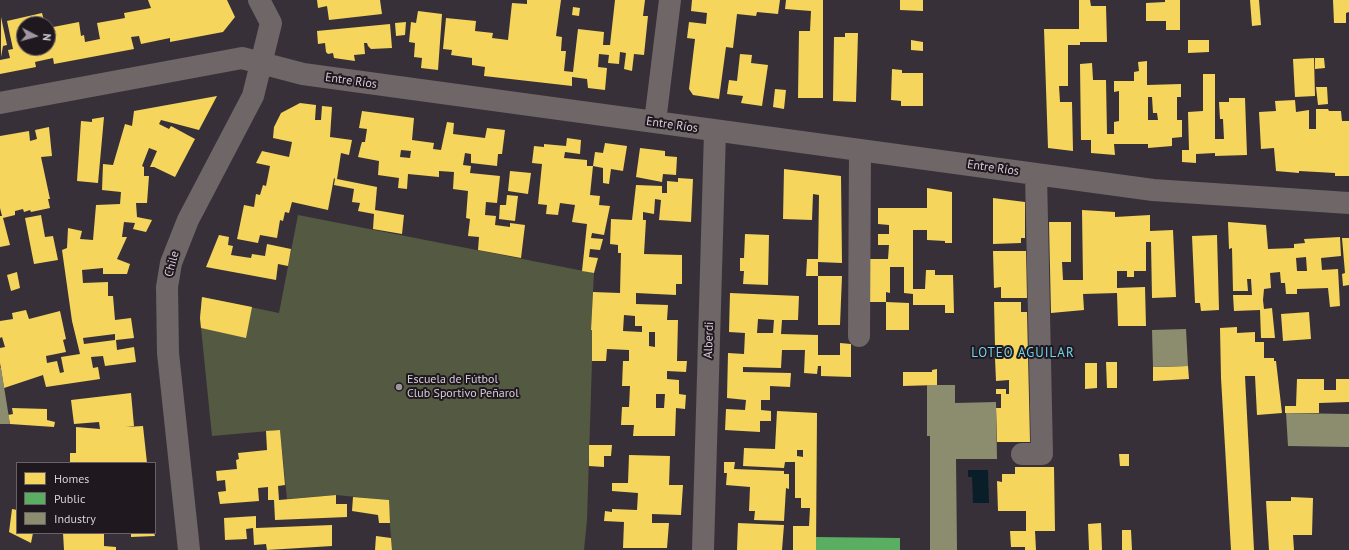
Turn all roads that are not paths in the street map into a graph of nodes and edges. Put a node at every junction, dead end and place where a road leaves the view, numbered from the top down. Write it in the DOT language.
graph roads {
  1 [pos="260,0"];
  2 [pos="670,0"];
  3 [pos="261,63"];
  4 [pos="0,103"];
  5 [pos="655,122"];
  6 [pos="715,130"];
  7 [pos="860,150"];
  8 [pos="1036,174"];
  9 [pos="1349,203"];
  10 [pos="859,336"];
  11 [pos="1022,454"];
  12 [pos="190,550"];
  13 [pos="702,550"];
  1 -- 3 [label="street, Chile"];
  2 -- 5 [label="street"];
  3 -- 4 [label="street, Entre Ríos"];
  3 -- 5 [label="street, Entre Ríos"];
  3 -- 12 [label="street, Chile"];
  5 -- 6 [label="street, Entre Ríos"];
  6 -- 7 [label="street, Entre Ríos"];
  6 -- 13 [label="street, Alberdi"];
  7 -- 8 [label="street, Entre Ríos"];
  7 -- 10 [label="street"];
  8 -- 9 [label="street, Entre Ríos"];
  8 -- 11 [label="street"];
}
